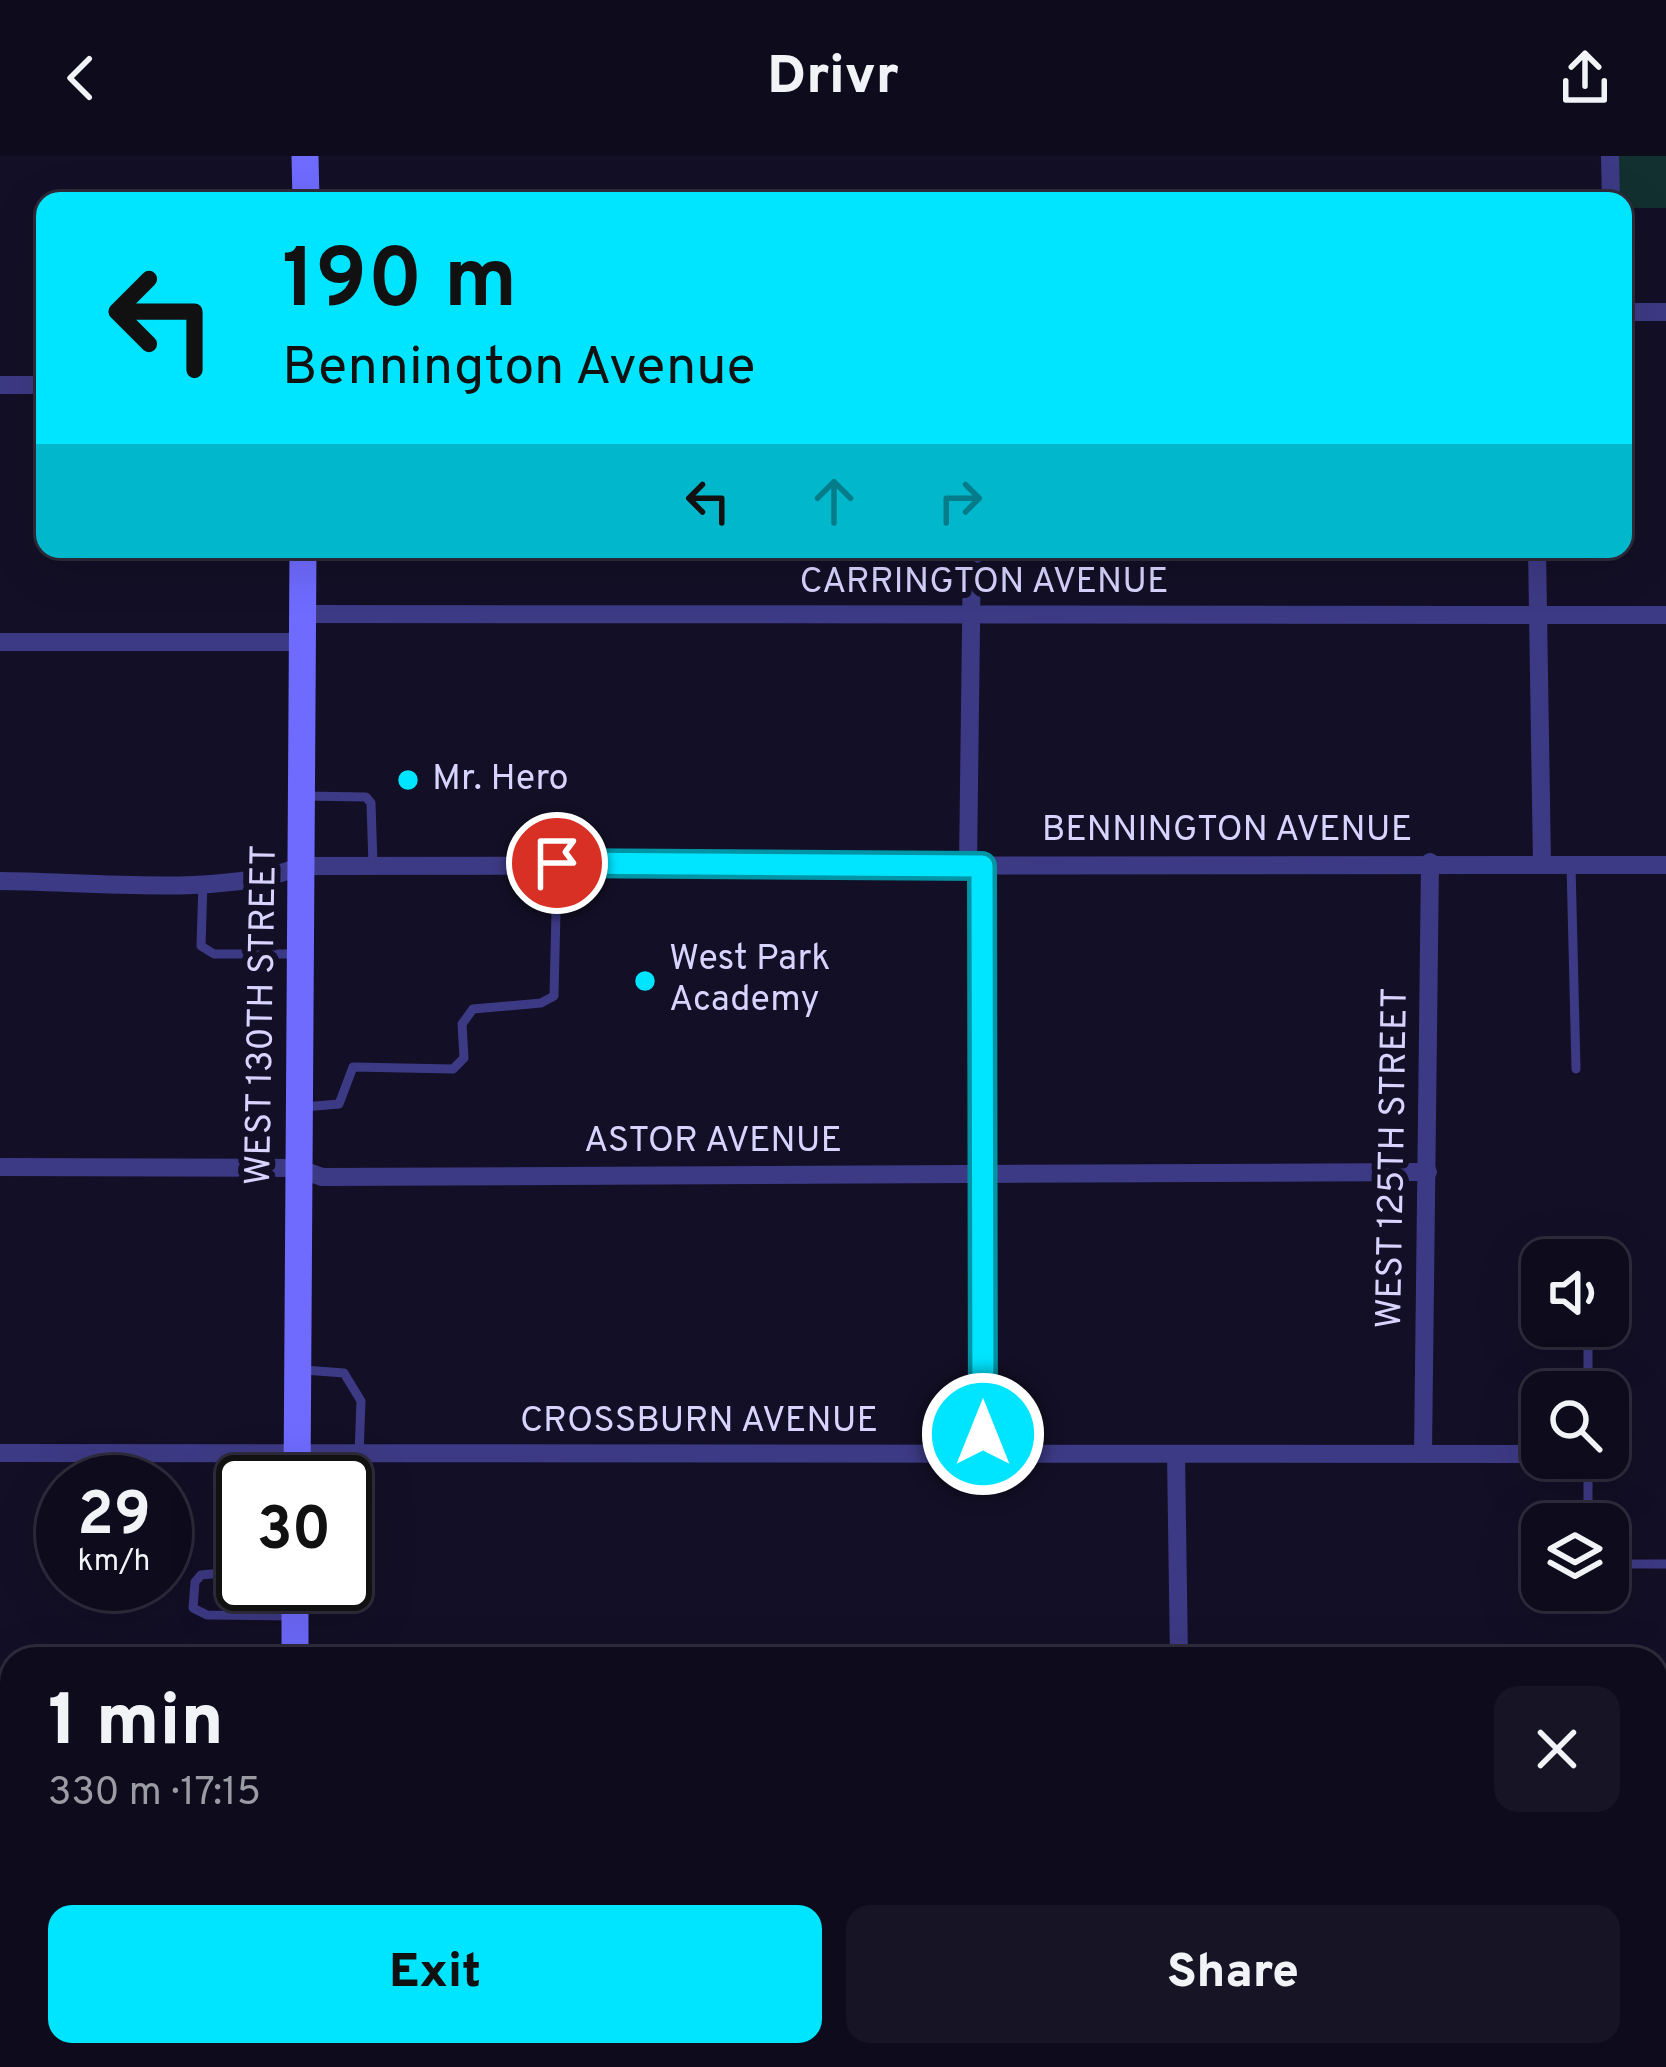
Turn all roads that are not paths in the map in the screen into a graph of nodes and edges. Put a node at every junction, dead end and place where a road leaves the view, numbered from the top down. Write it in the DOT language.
graph roads {
  1 [pos="305,156"];
  2 [pos="1610,156"];
  3 [pos="306,192"];
  4 [pos="1611,192"];
  5 [pos="1632,312"];
  6 [pos="1666,312"];
  7 [pos="0,385"];
  8 [pos="36,385"];
  9 [pos="303,558"];
  10 [pos="972,558"];
  11 [pos="1537,558"];
  12 [pos="1666,615"];
  13 [pos="973,616"];
  14 [pos="1538,616"];
  15 [pos="302,628"];
  16 [pos="0,642"];
  17 [pos="301,796"];
  18 [pos="1430,862"];
  19 [pos="557,863"];
  20 [pos="373,865"];
  21 [pos="1571,865"];
  22 [pos="1666,865"];
  23 [pos="301,866"];
  24 [pos="975,866"];
  25 [pos="1542,866"];
  26 [pos="0,881"];
  27 [pos="203,882"];
  28 [pos="300,954"];
  29 [pos="1576,1069"];
  30 [pos="298,1107"];
  31 [pos="0,1167"];
  32 [pos="297,1168"];
  33 [pos="1428,1172"];
  34 [pos="982,1174"];
  35 [pos="296,1370"];
  36 [pos="0,1453"];
  37 [pos="350,1454"];
  38 [pos="1176,1454"];
  39 [pos="1423,1454"];
  40 [pos="1521,1454"];
  41 [pos="297,1455"];
  42 [pos="346,1455"];
  43 [pos="983,1456"];
  44 [pos="216,1464"];
  45 [pos="1629,1564"];
  46 [pos="1666,1564"];
  47 [pos="216,1574"];
  48 [pos="295,1611"];
  49 [pos="295,1616"];
  50 [pos="295,1647"];
  51 [pos="1179,1647"];
  1 -- 3 [label="main road"];
  2 -- 4 [label="street"];
  5 -- 6 [label="street"];
  7 -- 8 [label="street"];
  9 -- 15 [label="main road, WEST 130TH STREET"];
  10 -- 13 [label="street"];
  11 -- 14 [label="street"];
  12 -- 14 [label="street, CARRINGTON AVENUE"];
  13 -- 14 [label="street, CARRINGTON AVENUE"];
  13 -- 15 [label="street, CARRINGTON AVENUE"];
  13 -- 24 [label="street"];
  14 -- 25 [label="street"];
  15 -- 16 [label="street, CARRINGTON AVENUE"];
  15 -- 17 [label="main road, WEST 130TH STREET"];
  17 -- 20 [label="lane"];
  17 -- 23 [label="main road, WEST 130TH STREET"];
  18 -- 24 [label="street, BENNINGTON AVENUE"];
  18 -- 25 [label="street, BENNINGTON AVENUE"];
  18 -- 33 [label="street, WEST 125TH STREET"];
  19 -- 20 [label="street, BENNINGTON AVENUE"];
  19 -- 24 [label="street, BENNINGTON AVENUE"];
  19 -- 30 [label="lane"];
  20 -- 23 [label="street, BENNINGTON AVENUE"];
  21 -- 22 [label="street, BENNINGTON AVENUE"];
  21 -- 25 [label="street, BENNINGTON AVENUE"];
  21 -- 29 [label="lane"];
  23 -- 27 [label="street, BENNINGTON AVENUE"];
  23 -- 28 [label="main road, WEST 130TH STREET"];
  24 -- 34 [label="street"];
  26 -- 27 [label="street, BENNINGTON AVENUE"];
  27 -- 28 [label="lane"];
  28 -- 30 [label="main road, WEST 130TH STREET"];
  30 -- 32 [label="main road, WEST 130TH STREET"];
  31 -- 32 [label="street, ASTOR AVENUE"];
  32 -- 34 [label="street, ASTOR AVENUE"];
  32 -- 35 [label="main road, WEST 130TH STREET"];
  33 -- 34 [label="street, ASTOR AVENUE"];
  33 -- 39 [label="street, WEST 125TH STREET"];
  34 -- 43 [label="street"];
  35 -- 37 [label="lane"];
  35 -- 41 [label="main road, WEST 130TH STREET"];
  36 -- 44 [label="street, CROSSBURN AVENUE"];
  37 -- 42 [label="street, CROSSBURN AVENUE"];
  37 -- 43 [label="street, CROSSBURN AVENUE"];
  38 -- 39 [label="street, CROSSBURN AVENUE"];
  38 -- 43 [label="street, CROSSBURN AVENUE"];
  38 -- 51 [label="street"];
  39 -- 40 [label="street, CROSSBURN AVENUE"];
  45 -- 46 [label="lane"];
  47 -- 49 [label="lane"];
  48 -- 49 [label="main road"];
  49 -- 50 [label="main road"];
}
